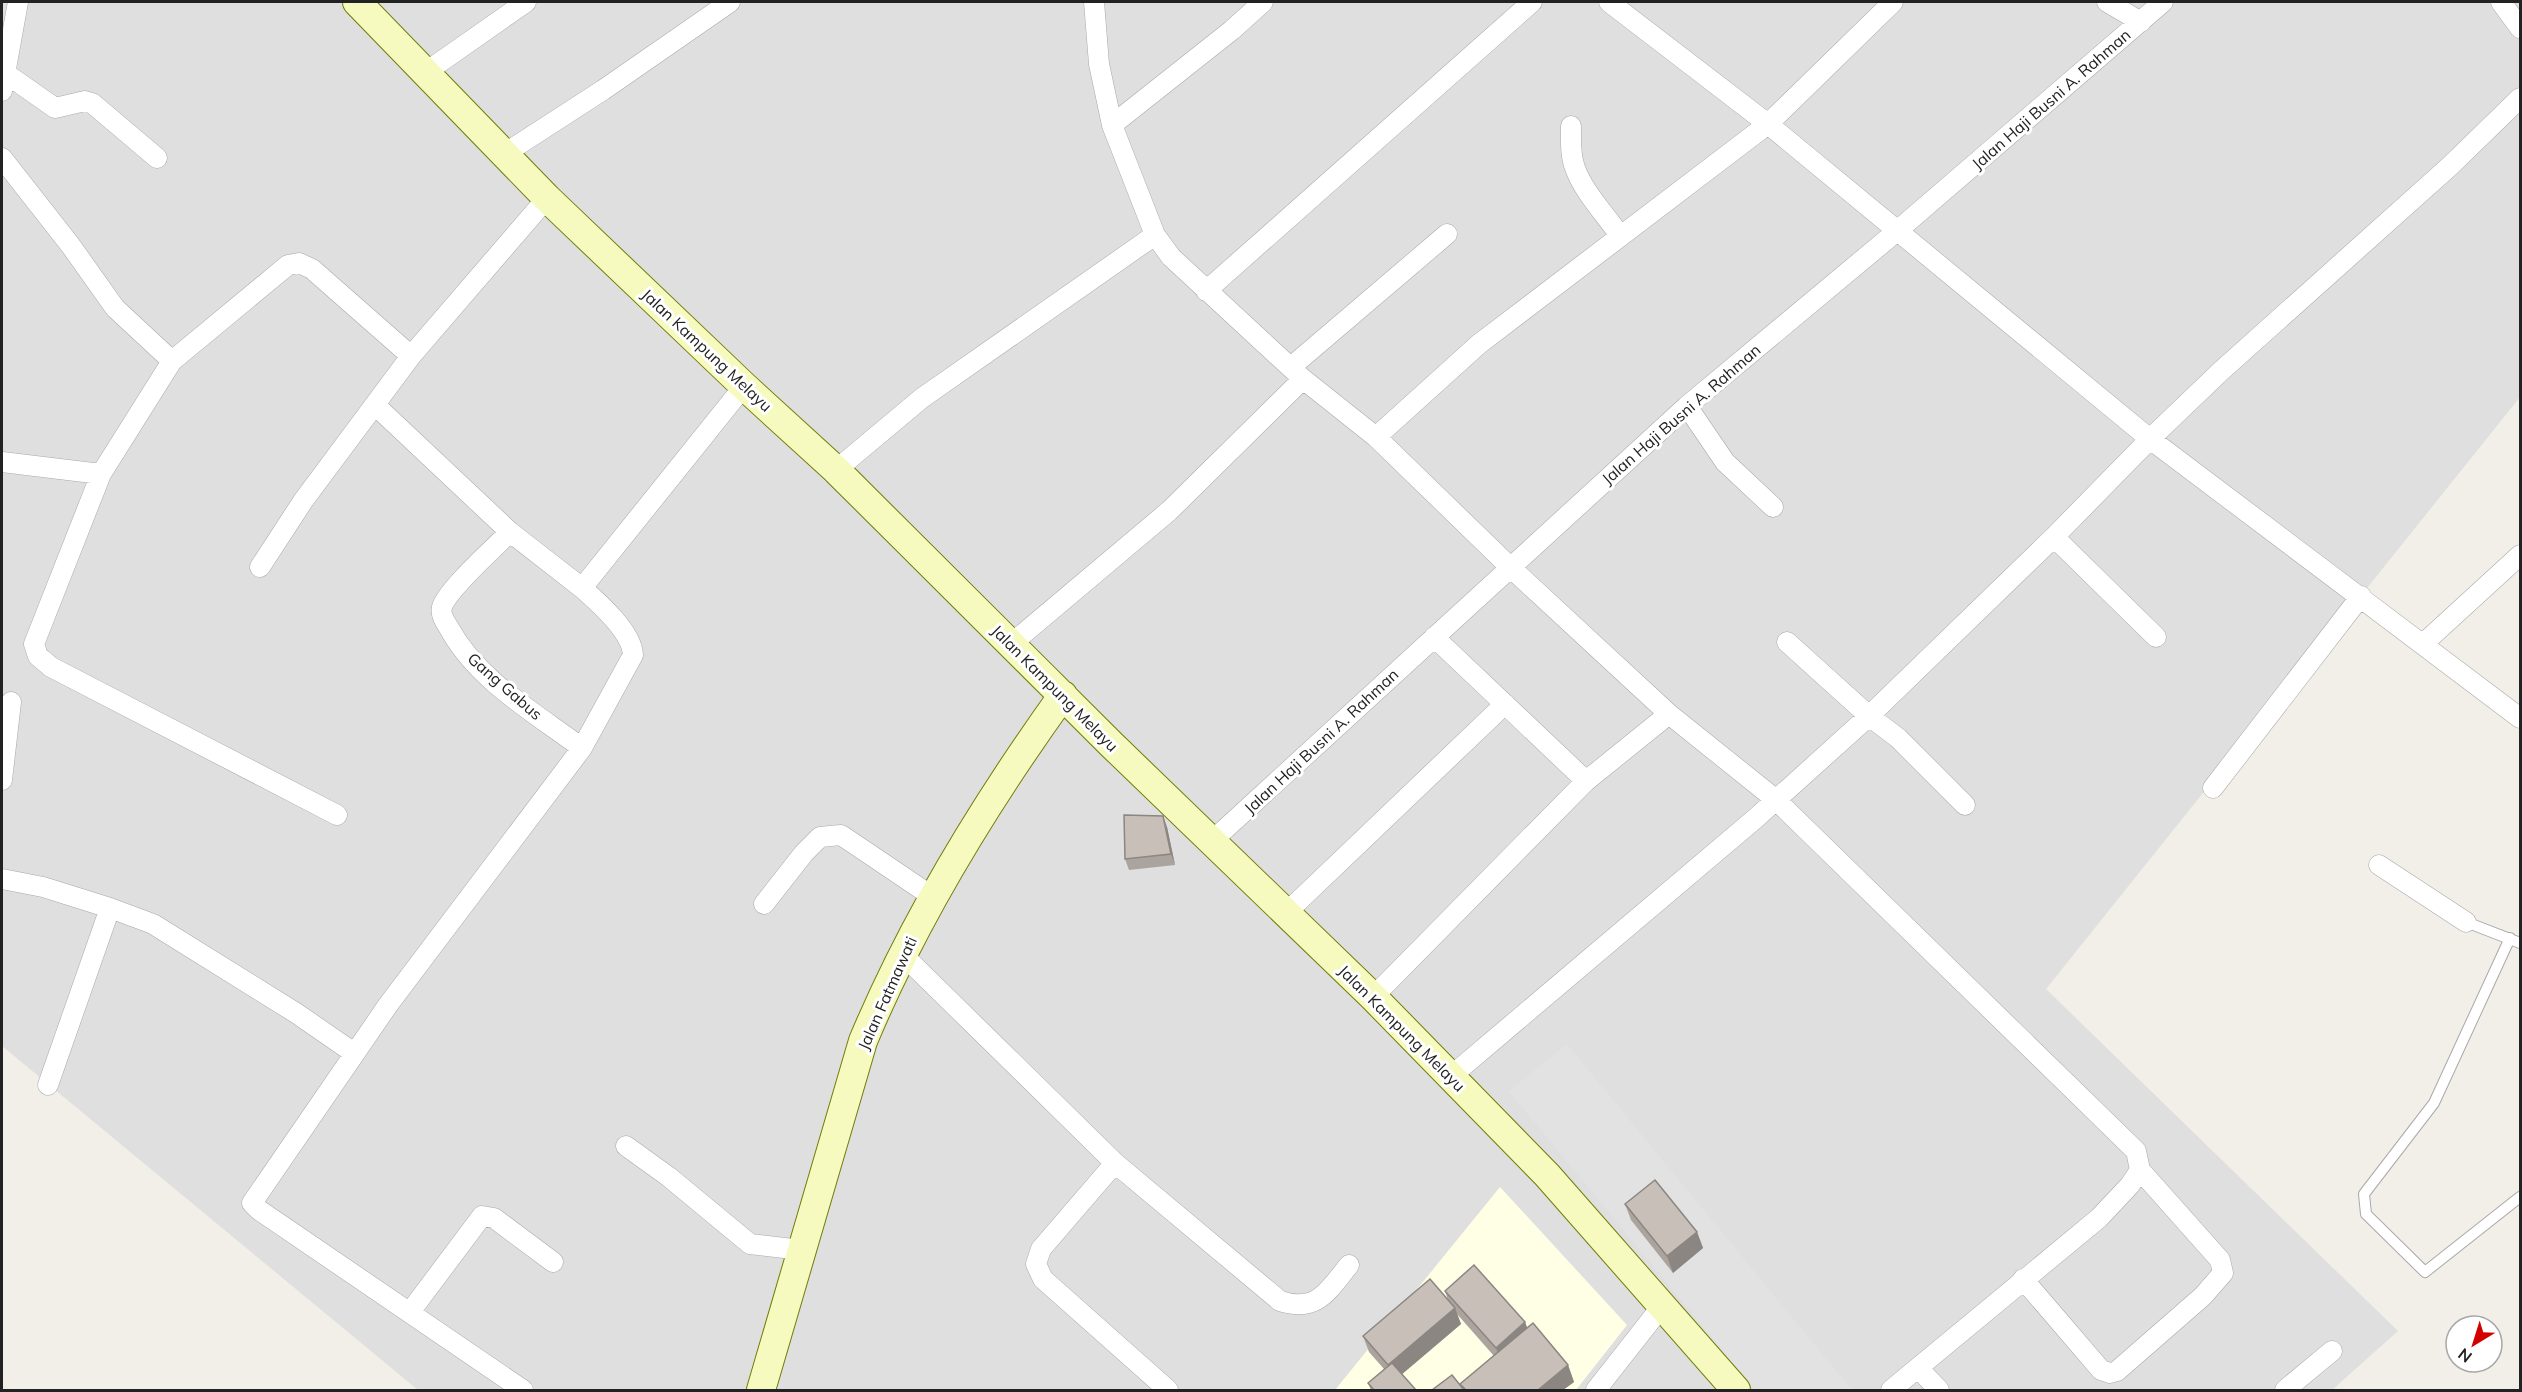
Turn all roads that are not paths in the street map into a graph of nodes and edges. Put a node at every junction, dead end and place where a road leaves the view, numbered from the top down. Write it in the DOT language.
graph roads {
  1 [pos="18,2"];
  2 [pos="357,2"];
  3 [pos="526,2"];
  4 [pos="730,2"];
  5 [pos="1094,2"];
  6 [pos="1263,2"];
  7 [pos="1532,2"];
  8 [pos="1609,2"];
  9 [pos="1893,2"];
  10 [pos="2107,2"];
  11 [pos="2163,2"];
  12 [pos="2501,2"];
  13 [pos="8,22"];
  14 [pos="2141,22"];
  15 [pos="2520,28"];
  16 [pos="426,72"];
  17 [pos="3,82"];
  18 [pos="2520,98"];
  19 [pos="1768,124"];
  20 [pos="1112,125"];
  21 [pos="1571,126"];
  22 [pos="504,154"];
  23 [pos="2,158"];
  24 [pos="157,158"];
  25 [pos="547,198"];
  26 [pos="1897,231"];
  27 [pos="1447,234"];
  28 [pos="1155,235"];
  29 [pos="1620,236"];
  30 [pos="1206,291"];
  31 [pos="411,356"];
  32 [pos="172,361"];
  33 [pos="1297,373"];
  34 [pos="744,386"];
  35 [pos="375,405"];
  36 [pos="1687,406"];
  37 [pos="1376,437"];
  38 [pos="2150,439"];
  39 [pos="2,462"];
  40 [pos="836,470"];
  41 [pos="101,474"];
  42 [pos="1773,507"];
  43 [pos="510,532"];
  44 [pos="2054,537"];
  45 [pos="2520,555"];
  46 [pos="260,567"];
  47 [pos="1510,567"];
  48 [pos="582,588"];
  49 [pos="2361,596"];
  50 [pos="1434,637"];
  51 [pos="2156,637"];
  52 [pos="1787,642"];
  53 [pos="2424,643"];
  54 [pos="1011,644"];
  55 [pos="1063,695"];
  56 [pos="11,702"];
  57 [pos="1505,704"];
  58 [pos="1669,714"];
  59 [pos="1869,716"];
  60 [pos="2520,718"];
  61 [pos="582,748"];
  62 [pos="2,780"];
  63 [pos="1586,781"];
  64 [pos="2213,788"];
  65 [pos="1775,799"];
  66 [pos="1965,805"];
  67 [pos="337,815"];
  68 [pos="1212,841"];
  69 [pos="2379,865"];
  70 [pos="2,879"];
  71 [pos="933,897"];
  72 [pos="764,904"];
  73 [pos="110,908"];
  74 [pos="1286,913"];
  75 [pos="2466,922"];
  76 [pos="2515,940"];
  77 [pos="902,954"];
  78 [pos="1373,997"];
  79 [pos="354,1053"];
  80 [pos="1450,1077"];
  81 [pos="48,1085"];
  82 [pos="626,1146"];
  83 [pos="1115,1163"];
  84 [pos="2140,1170"];
  85 [pos="2520,1197"];
  86 [pos="801,1250"];
  87 [pos="553,1262"];
  88 [pos="1349,1265"];
  89 [pos="2024,1279"];
  90 [pos="1662,1306"];
  91 [pos="410,1312"];
  92 [pos="2332,1351"];
  93 [pos="1918,1368"];
  94 [pos="523,1390"];
  95 [pos="761,1390"];
  96 [pos="1168,1390"];
  97 [pos="1596,1390"];
  98 [pos="1736,1390"];
  99 [pos="1891,1390"];
  100 [pos="1939,1390"];
  101 [pos="2285,1390"];
  1 -- 13 [label="street"];
  2 -- 16 [label="main road, Jalan Kampung Melayu"];
  3 -- 16 [label="street"];
  4 -- 22 [label="street"];
  5 -- 20 [label="street"];
  6 -- 20 [label="street"];
  7 -- 30 [label="street"];
  8 -- 19 [label="street"];
  9 -- 19 [label="street"];
  10 -- 14 [label="street"];
  11 -- 14 [label="street, Jalan Haji Busni A. Rahman"];
  12 -- 15 [label="street"];
  13 -- 17 [label="street"];
  14 -- 26 [label="street, Jalan Haji Busni A. Rahman"];
  16 -- 22 [label="main road, Jalan Kampung Melayu"];
  17 -- 24 [label="street"];
  18 -- 38 [label="street"];
  19 -- 26 [label="street"];
  19 -- 29 [label="street"];
  20 -- 28 [label="street"];
  21 -- 29 [label="street"];
  22 -- 25 [label="main road, Jalan Kampung Melayu"];
  23 -- 32 [label="street"];
  25 -- 31 [label="street"];
  25 -- 34 [label="main road, Jalan Kampung Melayu"];
  26 -- 36 [label="street, Jalan Haji Busni A. Rahman"];
  26 -- 38 [label="street"];
  27 -- 33 [label="street"];
  28 -- 30 [label="street"];
  28 -- 40 [label="street"];
  29 -- 37 [label="street"];
  30 -- 33 [label="street"];
  31 -- 32 [label="street"];
  31 -- 35 [label="street"];
  32 -- 41 [label="street"];
  33 -- 37 [label="street"];
  33 -- 54 [label="street"];
  34 -- 40 [label="main road, Jalan Kampung Melayu"];
  34 -- 48 [label="street"];
  35 -- 43 [label="street"];
  35 -- 46 [label="street"];
  36 -- 42 [label="street"];
  36 -- 47 [label="street, Jalan Haji Busni A. Rahman"];
  37 -- 47 [label="street"];
  38 -- 44 [label="street"];
  38 -- 49 [label="street"];
  39 -- 41 [label="street"];
  40 -- 54 [label="main road, Jalan Kampung Melayu"];
  41 -- 67 [label="street"];
  43 -- 48 [label="street"];
  43 -- 61 [label="street, Gang Gabus"];
  44 -- 51 [label="street"];
  44 -- 59 [label="street"];
  45 -- 53 [label="street"];
  47 -- 50 [label="street, Jalan Haji Busni A. Rahman"];
  47 -- 58 [label="street"];
  48 -- 61 [label="street"];
  49 -- 53 [label="street"];
  49 -- 64 [label="street"];
  50 -- 57 [label="street"];
  50 -- 68 [label="street, Jalan Haji Busni A. Rahman"];
  52 -- 59 [label="street"];
  53 -- 60 [label="street"];
  54 -- 55 [label="main road, Jalan Kampung Melayu"];
  55 -- 68 [label="main road, Jalan Kampung Melayu"];
  55 -- 71 [label="main road, Jalan Fatmawati"];
  56 -- 62 [label="street"];
  57 -- 63 [label="street"];
  57 -- 74 [label="street"];
  58 -- 63 [label="street"];
  58 -- 65 [label="street"];
  59 -- 65 [label="street"];
  59 -- 66 [label="street"];
  61 -- 79 [label="street"];
  63 -- 78 [label="street"];
  65 -- 80 [label="street"];
  65 -- 84 [label="street"];
  68 -- 74 [label="main road, Jalan Kampung Melayu"];
  69 -- 75 [label="street"];
  70 -- 73 [label="street"];
  71 -- 72 [label="street"];
  71 -- 77 [label="main road, Jalan Fatmawati"];
  73 -- 79 [label="street"];
  73 -- 81 [label="street"];
  74 -- 78 [label="main road, Jalan Kampung Melayu"];
  75 -- 76 [label="lane"];
  76 -- 85 [label="lane"];
  77 -- 83 [label="street"];
  77 -- 86 [label="main road, Jalan Fatmawati"];
  78 -- 80 [label="main road, Jalan Kampung Melayu"];
  79 -- 91 [label="street"];
  80 -- 90 [label="main road, Jalan Kampung Melayu"];
  82 -- 86 [label="street"];
  83 -- 88 [label="street"];
  83 -- 96 [label="street"];
  84 -- 89 [label="street"];
  84 -- 89 [label="street"];
  86 -- 95 [label="main road, Jalan Fatmawati"];
  87 -- 91 [label="street"];
  89 -- 93 [label="street"];
  90 -- 97 [label="street"];
  90 -- 98 [label="main road, Jalan Kampung Melayu"];
  91 -- 94 [label="street"];
  92 -- 101 [label="street"];
  93 -- 99 [label="street"];
  93 -- 100 [label="street"];
}
